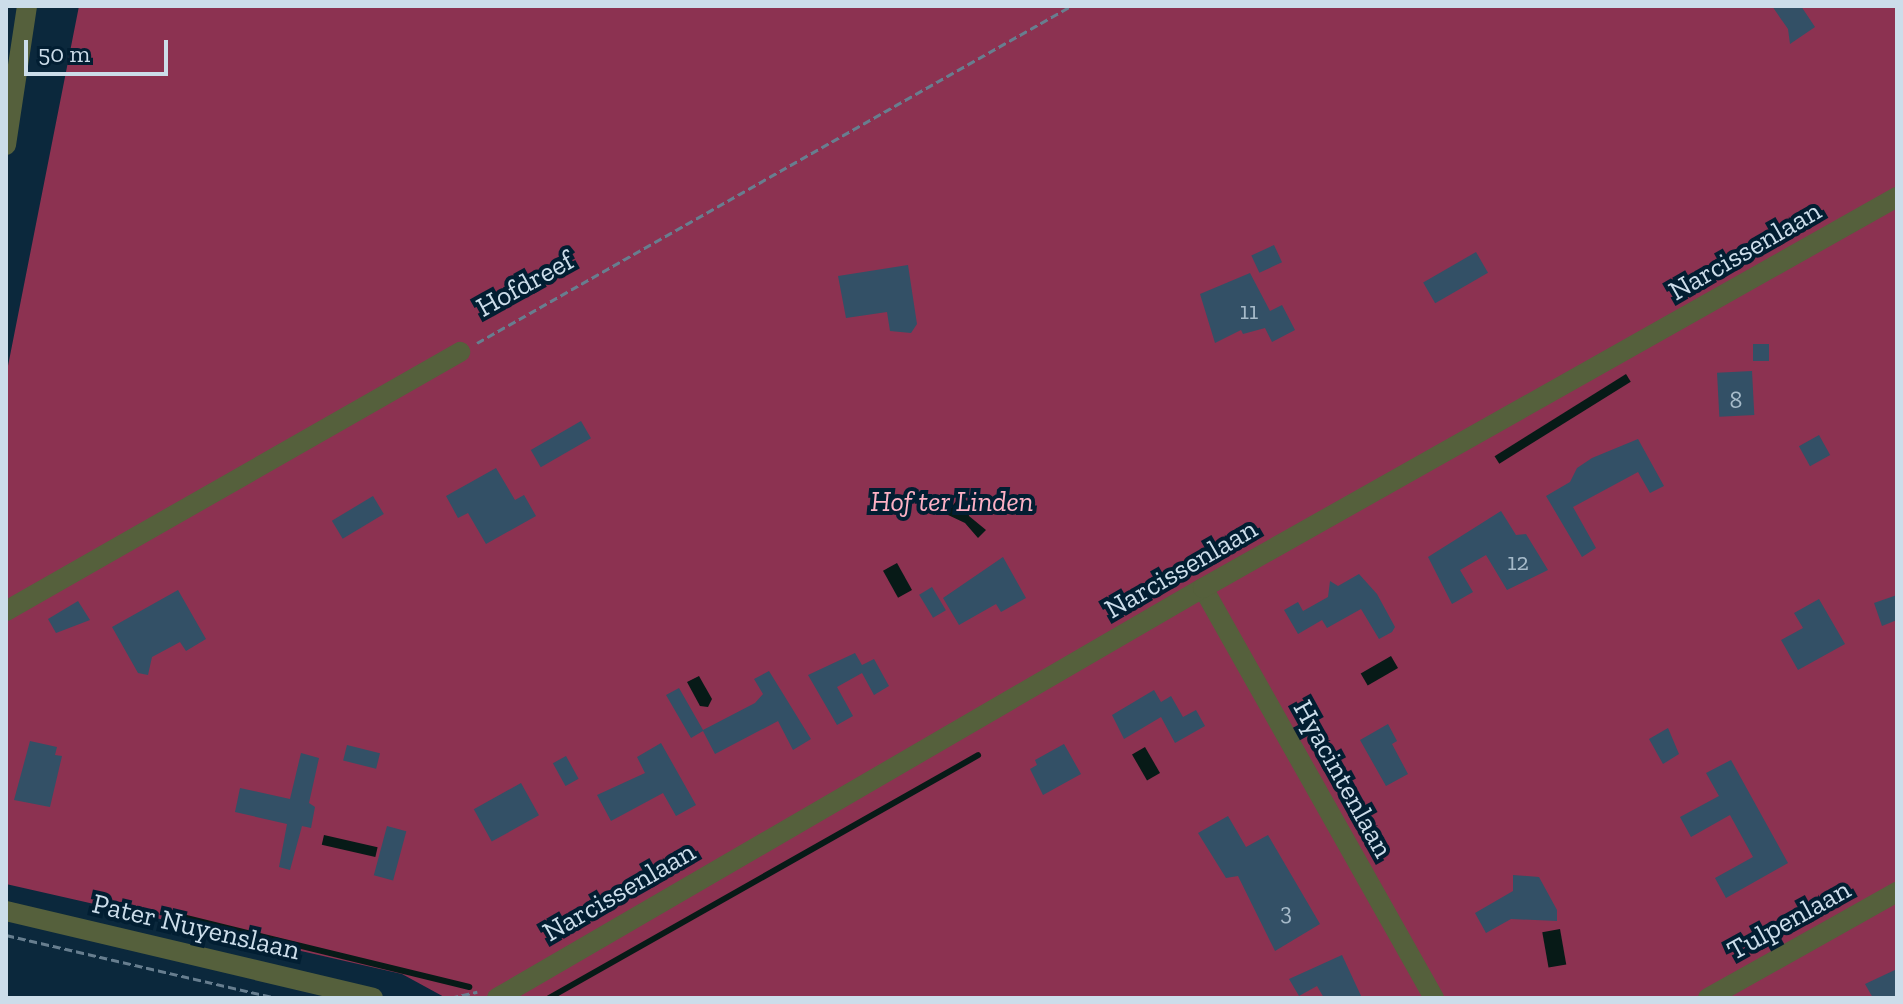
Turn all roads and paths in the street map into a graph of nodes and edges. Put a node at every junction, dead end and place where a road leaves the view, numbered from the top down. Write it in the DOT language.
graph roads {
  1 [pos="27,6"];
  2 [pos="1071,6"];
  3 [pos="6,145"];
  4 [pos="1897,197"];
  5 [pos="460,352"];
  6 [pos="1203,588"];
  7 [pos="6,611"];
  8 [pos="1897,892"];
  9 [pos="6,911"];
  10 [pos="6,935"];
  11 [pos="276,998"];
  12 [pos="373,998"];
  13 [pos="497,998"];
  14 [pos="1434,998"];
  15 [pos="1708,998"];
  1 -- 3 [label="street"];
  2 -- 5 [label="path, Hofdreef"];
  4 -- 6 [label="street, Narcissenlaan"];
  5 -- 7 [label="street, Hofdreef"];
  6 -- 13 [label="street, Narcissenlaan"];
  6 -- 14 [label="street, Hyacintenlaan"];
  8 -- 15 [label="street, Tulpenlaan"];
  9 -- 12 [label="street, Pater Nuyenslaan"];
  10 -- 11 [label="path"];
}
